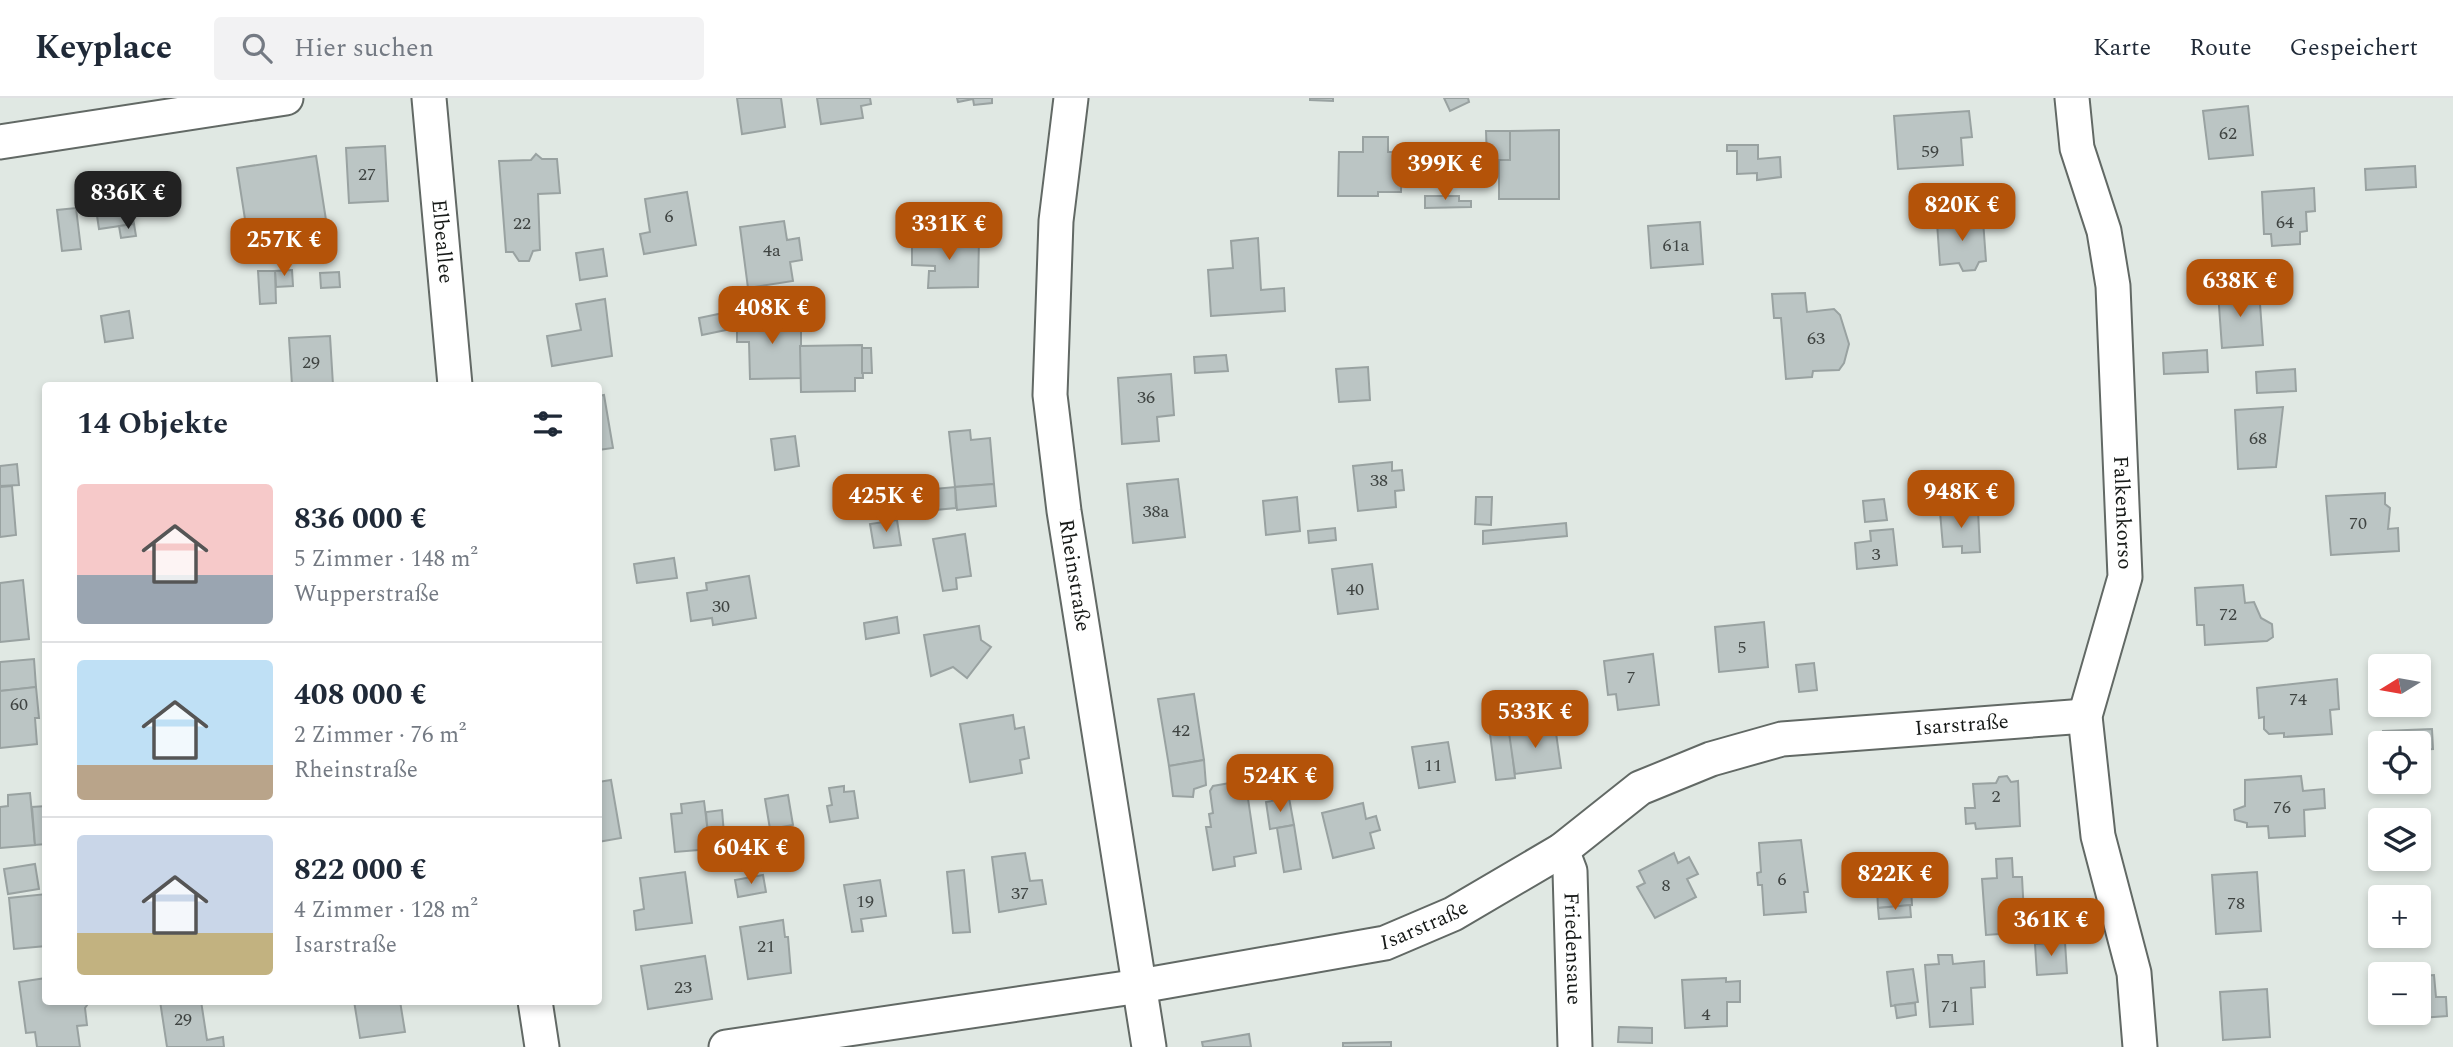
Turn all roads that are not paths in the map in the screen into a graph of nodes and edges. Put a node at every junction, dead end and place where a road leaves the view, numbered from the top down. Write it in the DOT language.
graph roads {
  1 [pos="286,98"];
  2 [pos="429,98"];
  3 [pos="1071,98"];
  4 [pos="2072,98"];
  5 [pos="0,142"];
  6 [pos="455,382"];
  7 [pos="2085,716"];
  8 [pos="1562,850"];
  9 [pos="1140,986"];
  10 [pos="536,1005"];
  11 [pos="542,1047"];
  12 [pos="726,1047"];
  13 [pos="1149,1047"];
  14 [pos="1575,1047"];
  15 [pos="2140,1047"];
  1 -- 5 [label="street"];
  2 -- 6 [label="street, Elbeallee"];
  3 -- 9 [label="street, Rheinstraße"];
  4 -- 7 [label="street, Falkenkorso"];
  7 -- 8 [label="street, Isarstraße"];
  7 -- 15 [label="street, Falkenkorso"];
  8 -- 9 [label="street, Isarstraße"];
  8 -- 14 [label="street, Friedensaue"];
  9 -- 12 [label="street, Isarstraße"];
  9 -- 13 [label="street, Rheinstraße"];
  10 -- 11 [label="street"];
}
